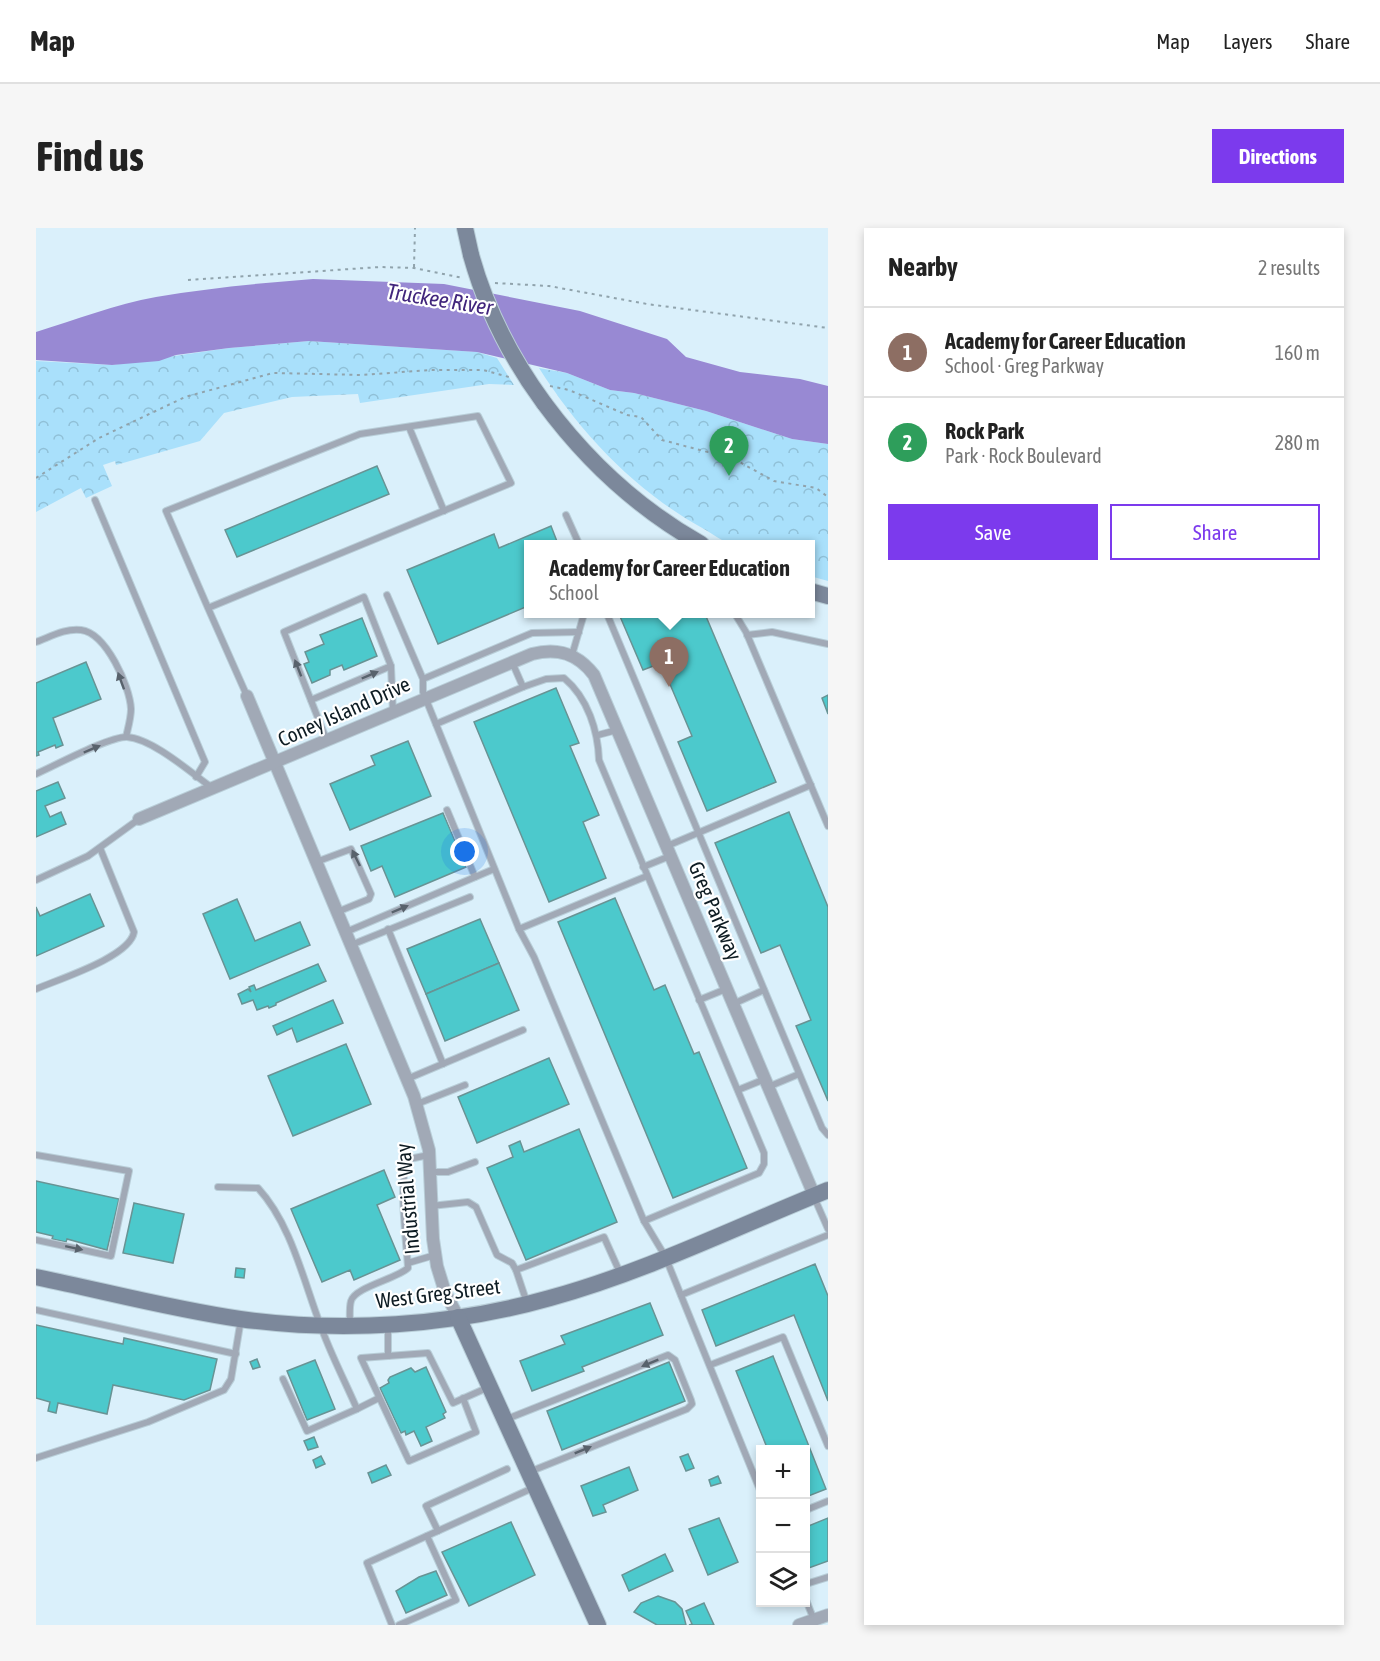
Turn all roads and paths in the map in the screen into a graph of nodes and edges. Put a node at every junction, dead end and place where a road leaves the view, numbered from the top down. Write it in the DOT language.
graph roads {
  1 [pos="415,228"];
  2 [pos="465,228"];
  3 [pos="414,268"];
  4 [pos="188,280"];
  5 [pos="472,280"];
  6 [pos="490,283"];
  7 [pos="828,328"];
  8 [pos="515,378"];
  9 [pos="548,386"];
  10 [pos="409,427"];
  11 [pos="36,478"];
  12 [pos="828,497"];
  13 [pos="95,500"];
  14 [pos="444,511"];
  15 [pos="566,515"];
  16 [pos="577,540"];
  17 [pos="694,540"];
  18 [pos="387,595"];
  19 [pos="208,608"];
  20 [pos="583,618"];
  21 [pos="610,618"];
  22 [pos="737,618"];
  23 [pos="579,632"];
  24 [pos="747,635"];
  25 [pos="36,642"];
  26 [pos="828,644"];
  27 [pos="569,654"];
  28 [pos="512,662"];
  29 [pos="391,666"];
  30 [pos="423,679"];
  31 [pos="523,687"];
  32 [pos="247,696"];
  33 [pos="425,698"];
  34 [pos="311,700"];
  35 [pos="393,713"];
  36 [pos="436,724"];
  37 [pos="617,730"];
  38 [pos="598,735"];
  39 [pos="126,737"];
  40 [pos="327,742"];
  41 [pos="276,764"];
  42 [pos="36,774"];
  43 [pos="196,777"];
  44 [pos="811,784"];
  45 [pos="211,787"];
  46 [pos="447,810"];
  47 [pos="139,819"];
  48 [pos="828,826"];
  49 [pos="698,832"];
  50 [pos="100,848"];
  51 [pos="668,851"];
  52 [pos="316,862"];
  53 [pos="644,867"];
  54 [pos="494,869"];
  55 [pos="647,876"];
  56 [pos="475,878"];
  57 [pos="36,880"];
  58 [pos="470,897"];
  59 [pos="337,912"];
  60 [pos="388,929"];
  61 [pos="519,929"];
  62 [pos="346,932"];
  63 [pos="351,945"];
  64 [pos="36,989"];
  65 [pos="726,989"];
  66 [pos="764,990"];
  67 [pos="699,1000"];
  68 [pos="733,1004"];
  69 [pos="523,1030"];
  70 [pos="443,1064"];
  71 [pos="799,1074"];
  72 [pos="407,1079"];
  73 [pos="766,1083"];
  74 [pos="465,1085"];
  75 [pos="738,1090"];
  76 [pos="417,1104"];
  77 [pos="828,1135"];
  78 [pos="36,1155"];
  79 [pos="429,1155"];
  80 [pos="475,1162"];
  81 [pos="431,1172"];
  82 [pos="218,1187"];
  83 [pos="821,1192"];
  84 [pos="431,1206"];
  85 [pos="644,1221"];
  86 [pos="828,1229"];
  87 [pos="828,1235"];
  88 [pos="36,1240"];
  89 [pos="435,1255"];
  90 [pos="665,1256"];
  91 [pos="408,1263"];
  92 [pos="516,1270"];
  93 [pos="621,1275"];
  94 [pos="36,1276"];
  95 [pos="681,1295"];
  96 [pos="527,1304"];
  97 [pos="36,1310"];
  98 [pos="458,1317"];
  99 [pos="241,1319"];
  100 [pos="388,1324"];
  101 [pos="320,1325"];
  102 [pos="350,1325"];
  103 [pos="236,1354"];
  104 [pos="388,1356"];
  105 [pos="710,1365"];
  106 [pos="283,1379"];
  107 [pos="489,1386"];
  108 [pos="379,1398"];
  109 [pos="463,1398"];
  110 [pos="357,1409"];
  111 [pos="505,1420"];
  112 [pos="828,1446"];
  113 [pos="36,1458"];
  114 [pos="507,1469"];
  115 [pos="532,1479"];
  116 [pos="756,1480"];
  117 [pos="828,1501"];
  118 [pos="810,1508"];
  119 [pos="438,1531"];
  120 [pos="427,1536"];
  121 [pos="828,1577"];
  122 [pos="810,1583"];
  123 [pos="809,1607"];
  124 [pos="828,1615"];
  125 [pos="814,1620"];
  126 [pos="392,1625"];
  127 [pos="399,1625"];
  128 [pos="598,1625"];
  129 [pos="799,1625"];
  1 -- 3 [label="path"];
  2 -- 17 [label="main road, bridge"];
  3 -- 4 [label="path"];
  3 -- 5 [label="path"];
  6 -- 7 [label="path"];
  8 -- 11 [label="path"];
  9 -- 12 [label="path"];
  10 -- 14 [label="lane"];
  10 -- 14 [label="lane"];
  10 -- 19 [label="lane"];
  13 -- 43 [label="lane"];
  14 -- 19 [label="lane"];
  15 -- 16 [label="lane"];
  18 -- 30 [label="lane"];
  19 -- 32 [label="lane"];
  20 -- 23 [label="lane"];
  21 -- 49 [label="lane"];
  22 -- 24 [label="lane"];
  23 -- 27 [label="lane"];
  23 -- 30 [label="lane"];
  24 -- 26 [label="lane"];
  24 -- 44 [label="lane"];
  39 -- 25 [label="lane, one-way"];
  27 -- 28 [label="street, Coney Island Drive"];
  27 -- 37 [label="street, Greg Parkway"];
  28 -- 31 [label="lane"];
  28 -- 33 [label="street, Coney Island Drive"];
  34 -- 29 [label="lane, one-way"];
  34 -- 29 [label="lane, one-way"];
  29 -- 35 [label="lane"];
  30 -- 33 [label="lane"];
  31 -- 36 [label="lane"];
  31 -- 38 [label="lane"];
  32 -- 41 [label="street, Industrial Way"];
  33 -- 35 [label="street, Coney Island Drive"];
  33 -- 36 [label="lane"];
  34 -- 40 [label="lane"];
  35 -- 40 [label="street, Coney Island Drive"];
  36 -- 54 [label="lane"];
  37 -- 38 [label="lane"];
  37 -- 51 [label="street, Greg Parkway"];
  38 -- 53 [label="lane"];
  42 -- 39 [label="lane, one-way"];
  39 -- 43 [label="lane"];
  40 -- 41 [label="street, Coney Island Drive"];
  41 -- 45 [label="street, Coney Island Drive"];
  41 -- 52 [label="street, Industrial Way"];
  43 -- 45 [label="lane"];
  44 -- 48 [label="lane"];
  44 -- 49 [label="lane"];
  45 -- 47 [label="street, Coney Island Drive"];
  46 -- 56 [label="lane"];
  47 -- 50 [label="lane"];
  49 -- 51 [label="lane"];
  49 -- 66 [label="lane"];
  50 -- 57 [label="lane"];
  50 -- 64 [label="lane"];
  51 -- 53 [label="lane"];
  51 -- 65 [label="street, Greg Parkway"];
  52 -- 59 [label="street, Industrial Way"];
  59 -- 52 [label="lane, one-way"];
  53 -- 55 [label="lane"];
  54 -- 56 [label="lane"];
  54 -- 61 [label="lane"];
  55 -- 61 [label="lane"];
  55 -- 67 [label="lane"];
  62 -- 56 [label="lane, one-way"];
  58 -- 60 [label="lane"];
  59 -- 62 [label="street, Industrial Way"];
  60 -- 63 [label="lane"];
  60 -- 70 [label="lane"];
  61 -- 85 [label="lane"];
  62 -- 63 [label="street, Industrial Way"];
  63 -- 72 [label="street, Industrial Way"];
  65 -- 67 [label="lane"];
  65 -- 68 [label="street, Greg Parkway"];
  66 -- 68 [label="lane"];
  66 -- 71 [label="lane"];
  67 -- 75 [label="lane"];
  68 -- 73 [label="street, Greg Parkway"];
  69 -- 70 [label="lane"];
  70 -- 72 [label="lane"];
  71 -- 73 [label="lane"];
  71 -- 77 [label="lane"];
  72 -- 76 [label="street, Industrial Way"];
  73 -- 75 [label="lane"];
  73 -- 83 [label="street, Greg Parkway"];
  74 -- 76 [label="lane"];
  75 -- 85 [label="lane"];
  76 -- 79 [label="street, Industrial Way"];
  88 -- 78 [label="lane, one-way"];
  79 -- 81 [label="street, Industrial Way"];
  79 -- 91 [label="lane"];
  80 -- 81 [label="lane"];
  81 -- 84 [label="street, Industrial Way"];
  82 -- 101 [label="lane"];
  83 -- 86 [label="lane"];
  83 -- 90 [label="main road, West Greg Street"];
  84 -- 89 [label="street, Industrial Way"];
  84 -- 92 [label="lane"];
  85 -- 90 [label="lane"];
  87 -- 95 [label="lane"];
  89 -- 91 [label="lane"];
  89 -- 98 [label="street, Industrial Way"];
  90 -- 93 [label="main road, West Greg Street"];
  90 -- 95 [label="lane"];
  91 -- 102 [label="lane"];
  92 -- 93 [label="lane"];
  92 -- 96 [label="lane"];
  93 -- 96 [label="main road, West Greg Street"];
  94 -- 99 [label="main road, West Greg Street"];
  95 -- 105 [label="lane"];
  96 -- 98 [label="main road, West Greg Street"];
  97 -- 103 [label="lane"];
  98 -- 100 [label="main road, West Greg Street"];
  98 -- 107 [label="main road, Industrial Way"];
  99 -- 101 [label="main road, West Greg Street"];
  99 -- 103 [label="lane"];
  100 -- 102 [label="main road, West Greg Street"];
  100 -- 104 [label="lane"];
  101 -- 102 [label="main road, West Greg Street"];
  101 -- 110 [label="lane"];
  103 -- 113 [label="lane"];
  104 -- 108 [label="lane"];
  104 -- 109 [label="lane"];
  105 -- 112 [label="lane"];
  105 -- 116 [label="lane"];
  106 -- 110 [label="lane"];
  107 -- 109 [label="lane"];
  107 -- 111 [label="main road, Industrial Way"];
  108 -- 109 [label="lane"];
  108 -- 110 [label="lane"];
  111 -- 115 [label="main road, Industrial Way"];
  115 -- 111 [label="lane, one-way"];
  114 -- 119 [label="lane"];
  115 -- 119 [label="lane"];
  115 -- 128 [label="main road, Industrial Way"];
  117 -- 118 [label="lane"];
  119 -- 120 [label="lane"];
  120 -- 126 [label="lane"];
  120 -- 127 [label="lane"];
  121 -- 122 [label="lane"];
  123 -- 125 [label="lane"];
  124 -- 125 [label="street"];
  125 -- 129 [label="street"];
}
